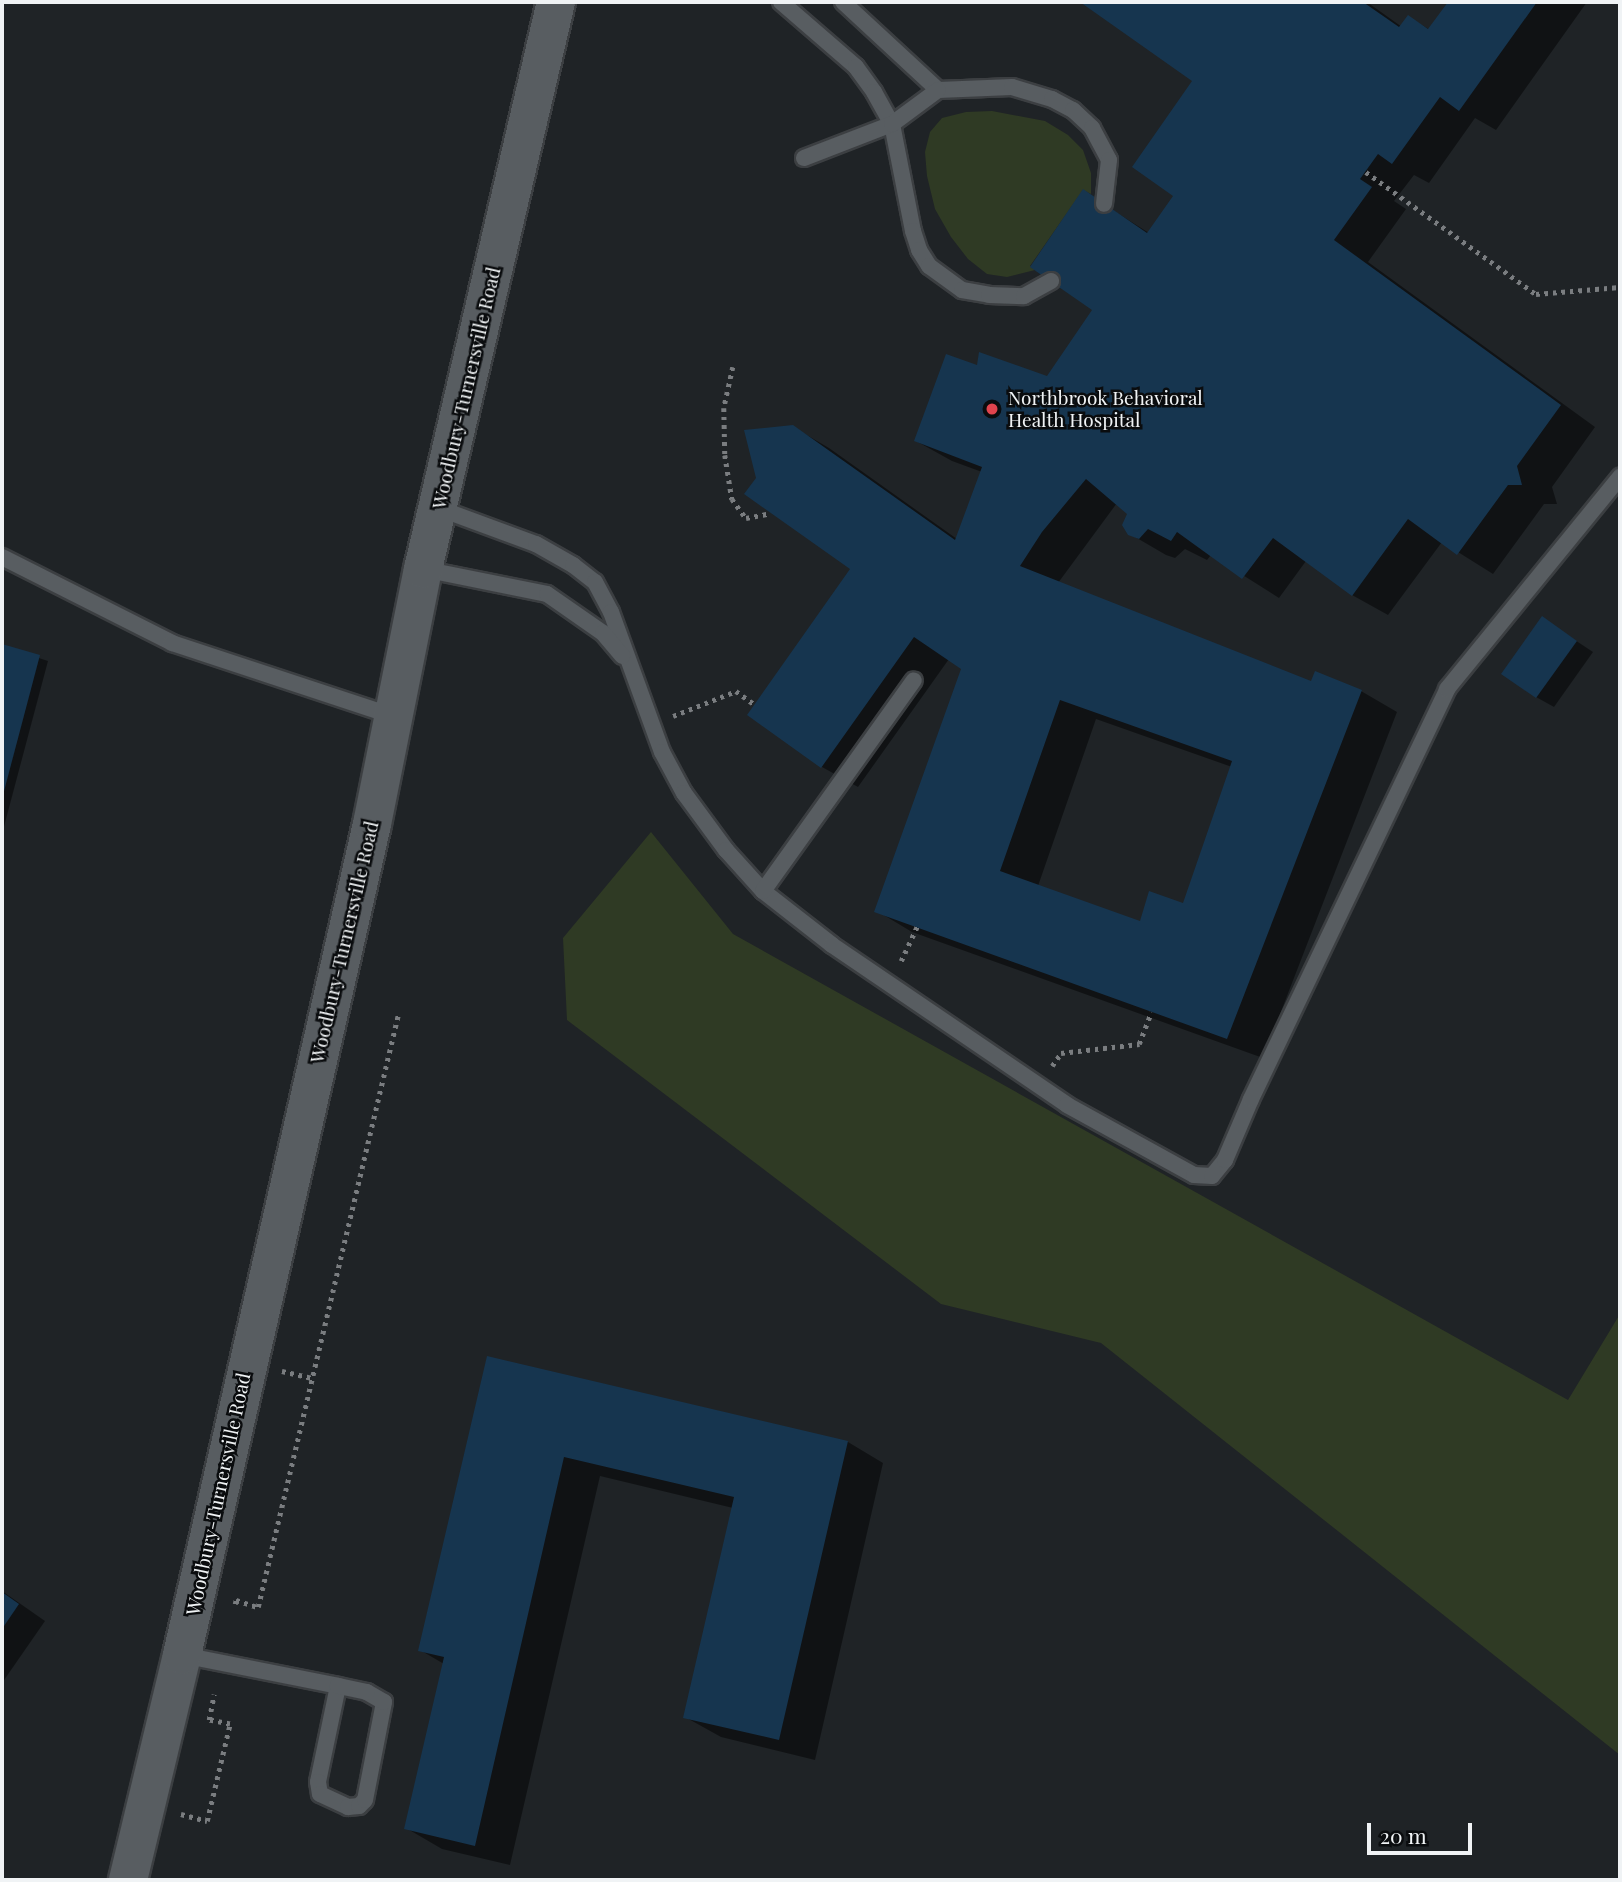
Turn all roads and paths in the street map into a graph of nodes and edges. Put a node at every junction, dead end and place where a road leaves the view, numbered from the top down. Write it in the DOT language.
graph roads {
  1 [pos="556,2"];
  2 [pos="781,2"];
  3 [pos="843,2"];
  4 [pos="938,90"];
  5 [pos="892,124"];
  6 [pos="804,158"];
  7 [pos="1366,172"];
  8 [pos="1104,204"];
  9 [pos="1051,281"];
  10 [pos="1620,287"];
  11 [pos="733,367"];
  12 [pos="1620,477"];
  13 [pos="438,508"];
  14 [pos="771,513"];
  15 [pos="2,557"];
  16 [pos="423,569"];
  17 [pos="627,661"];
  18 [pos="914,680"];
  19 [pos="754,704"];
  20 [pos="395,717"];
  21 [pos="652,724"];
  22 [pos="763,891"];
  23 [pos="917,927"];
  24 [pos="890,985"];
  25 [pos="1151,1012"];
  26 [pos="398,1015"];
  27 [pos="1038,1085"];
  28 [pos="233,1611"];
  29 [pos="183,1655"];
  30 [pos="338,1686"];
  31 [pos="214,1694"];
  32 [pos="174,1812"];
  33 [pos="128,1880"];
  1 -- 13 [label="main road, Woodbury-Turnersville Road"];
  2 -- 5 [label="lane"];
  3 -- 4 [label="lane"];
  4 -- 5 [label="lane"];
  4 -- 8 [label="lane"];
  5 -- 6 [label="lane"];
  5 -- 9 [label="lane"];
  7 -- 10 [label="path"];
  11 -- 14 [label="path"];
  12 -- 27 [label="lane"];
  13 -- 16 [label="main road, Woodbury-Turnersville Road"];
  13 -- 17 [label="lane"];
  15 -- 20 [label="lane"];
  16 -- 17 [label="lane"];
  16 -- 20 [label="main road, Woodbury-Turnersville Road"];
  17 -- 21 [label="lane"];
  18 -- 22 [label="lane"];
  19 -- 21 [label="path"];
  20 -- 29 [label="main road, Woodbury-Turnersville Road"];
  21 -- 22 [label="lane"];
  22 -- 24 [label="lane"];
  23 -- 24 [label="path"];
  24 -- 27 [label="lane"];
  25 -- 27 [label="path"];
  26 -- 28 [label="path"];
  29 -- 30 [label="lane"];
  29 -- 33 [label="main road, Woodbury-Turnersville Road"];
  30 -- 30 [label="lane"];
  31 -- 32 [label="path"];
}
